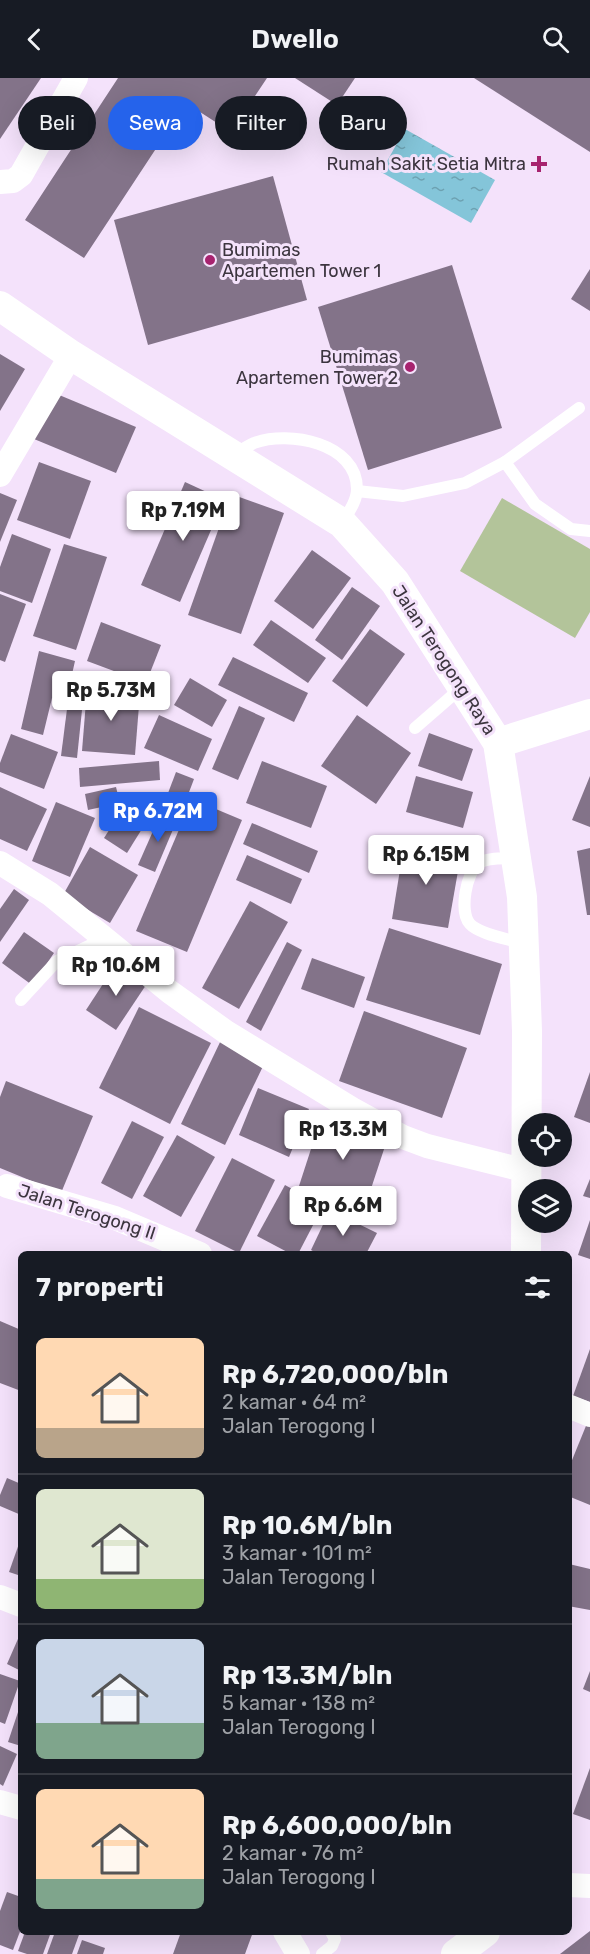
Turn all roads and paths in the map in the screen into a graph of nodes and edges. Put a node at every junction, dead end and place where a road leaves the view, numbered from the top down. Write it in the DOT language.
graph roads {
  1 [pos="76,78"];
  2 [pos="1,185"];
  3 [pos="0,306"];
  4 [pos="71,355"];
  5 [pos="579,408"];
  6 [pos="234,455"];
  7 [pos="506,462"];
  8 [pos="0,475"];
  9 [pos="357,491"];
  10 [pos="342,523"];
  11 [pos="590,531"];
  12 [pos="462,687"];
  13 [pos="590,714"];
  14 [pos="415,728"];
  15 [pos="498,743"];
  16 [pos="516,858"];
  17 [pos="0,862"];
  18 [pos="102,937"];
  19 [pos="524,944"];
  20 [pos="21,1000"];
  21 [pos="527,1171"];
  22 [pos="7,1186"];
  23 [pos="193,1251"];
  24 [pos="526,1251"];
  25 [pos="572,1408"];
  26 [pos="590,1415"];
  27 [pos="0,1598"];
  28 [pos="18,1604"];
  29 [pos="0,1802"];
  30 [pos="18,1807"];
  31 [pos="572,1885"];
  32 [pos="590,1886"];
  33 [pos="287,1935"];
  34 [pos="333,1935"];
  35 [pos="481,1935"];
  36 [pos="459,1953"];
  37 [pos="298,1954"];
  38 [pos="322,1954"];
  1 -- 2 [label="street"];
  3 -- 4 [label="street, Jalan Terogong Raya"];
  4 -- 6 [label="street, Jalan Terogong Raya"];
  4 -- 8 [label="street"];
  5 -- 7 [label="lane"];
  6 -- 9 [label="lane"];
  6 -- 10 [label="street, Jalan Terogong Raya"];
  7 -- 9 [label="lane"];
  7 -- 11 [label="lane"];
  9 -- 10 [label="lane"];
  10 -- 12 [label="street, Jalan Terogong Raya"];
  12 -- 14 [label="lane"];
  12 -- 15 [label="street, Jalan Terogong Raya"];
  13 -- 15 [label="street"];
  15 -- 16 [label="street, Jalan Terogong Raya"];
  16 -- 19 [label="street, Jalan Terogong Raya"];
  16 -- 19 [label="lane"];
  17 -- 18 [label="street"];
  18 -- 20 [label="lane"];
  18 -- 21 [label="street"];
  19 -- 21 [label="street, Jalan Terogong Raya"];
  21 -- 24 [label="street, Jalan Terogong Raya"];
  22 -- 23 [label="street, Jalan Terogong II"];
  25 -- 26 [label="street"];
  27 -- 28 [label="street"];
  29 -- 30 [label="street"];
  31 -- 32 [label="street"];
  33 -- 37 [label="street"];
  34 -- 38 [label="lane"];
  35 -- 36 [label="street"];
}
